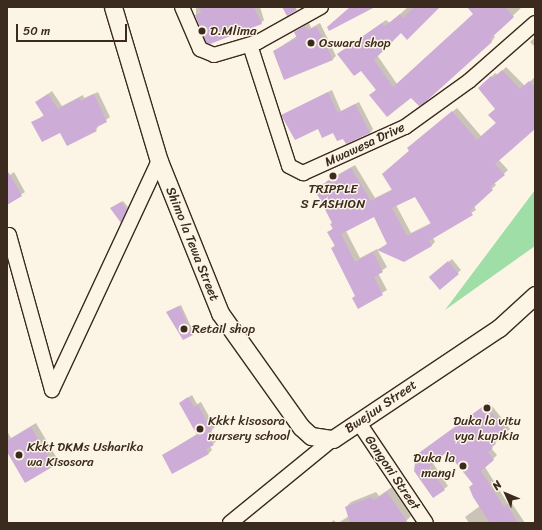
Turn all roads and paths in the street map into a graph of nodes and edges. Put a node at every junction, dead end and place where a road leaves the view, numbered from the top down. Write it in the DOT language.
graph roads {
  1 [pos="113,7"];
  2 [pos="182,7"];
  3 [pos="321,7"];
  4 [pos="535,23"];
  5 [pos="250,45"];
  6 [pos="159,161"];
  7 [pos="7,236"];
  8 [pos="535,295"];
  9 [pos="359,423"];
  10 [pos="333,439"];
  11 [pos="230,523"];
  12 [pos="426,523"];
  1 -- 6 [label="street, Shimo la Tewa Street"];
  2 -- 5 [label="street"];
  3 -- 5 [label="street"];
  4 -- 5 [label="street, Mwawesa Drive"];
  6 -- 7 [label="street"];
  6 -- 10 [label="street, Shimo la Tewa Street"];
  8 -- 9 [label="street, Bwejuu Street"];
  9 -- 10 [label="street, Bwejuu Street"];
  9 -- 12 [label="street, Gongoni Street"];
  10 -- 11 [label="street, Bwejuu Street"];
}
